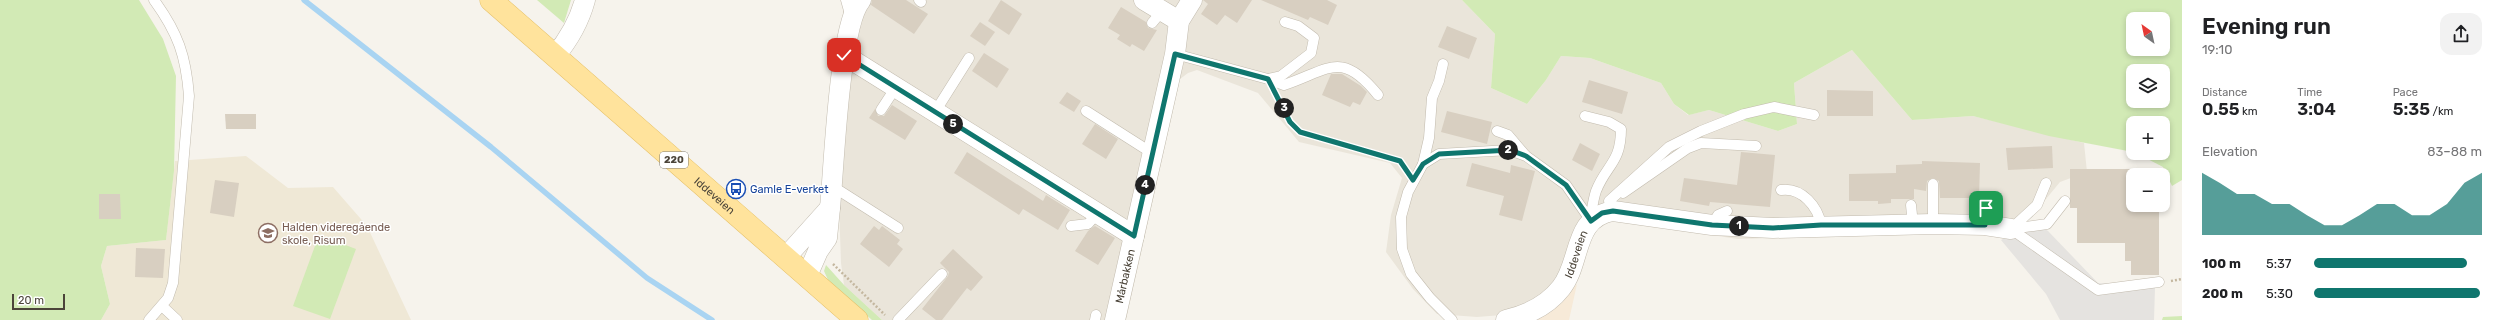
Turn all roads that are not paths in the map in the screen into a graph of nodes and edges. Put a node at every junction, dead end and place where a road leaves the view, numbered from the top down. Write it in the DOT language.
graph roads {
  1 [pos="154,0"];
  2 [pos="491,0"];
  3 [pos="585,0"];
  4 [pos="861,0"];
  5 [pos="1144,0"];
  6 [pos="1192,0"];
  7 [pos="848,9"];
  8 [pos="1179,21"];
  9 [pos="1285,22"];
  10 [pos="1175,54"];
  11 [pos="844,55"];
  12 [pos="555,56"];
  13 [pos="969,58"];
  14 [pos="1443,64"];
  15 [pos="1268,79"];
  16 [pos="896,88"];
  17 [pos="1378,95"];
  18 [pos="881,110"];
  19 [pos="1086,111"];
  20 [pos="935,112"];
  21 [pos="1814,115"];
  22 [pos="1585,116"];
  23 [pos="1497,131"];
  24 [pos="1756,146"];
  25 [pos="1152,153"];
  26 [pos="1526,156"];
  27 [pos="1423,164"];
  28 [pos="2046,183"];
  29 [pos="1933,184"];
  30 [pos="832,186"];
  31 [pos="1781,190"];
  32 [pos="2065,200"];
  33 [pos="1911,205"];
  34 [pos="830,208"];
  35 [pos="1727,211"];
  36 [pos="1097,214"];
  37 [pos="1598,214"];
  38 [pos="1933,224"];
  39 [pos="1712,225"];
  40 [pos="1821,225"];
  41 [pos="1913,225"];
  42 [pos="1071,226"];
  43 [pos="898,228"];
  44 [pos="2011,229"];
  45 [pos="1134,236"];
  46 [pos="786,257"];
  47 [pos="942,274"];
  48 [pos="807,276"];
  49 [pos="2159,282"];
  50 [pos="162,306"];
  51 [pos="1543,312"];
  52 [pos="149,320"];
  53 [pos="177,320"];
  54 [pos="857,320"];
  55 [pos="898,320"];
  56 [pos="1115,320"];
  57 [pos="1452,320"];
  58 [pos="1506,320"];
  1 -- 50 [label="lane"];
  2 -- 12 [label="main road, Iddeveien / 220"];
  3 -- 12 [label="street"];
  4 -- 7 [label="street"];
  5 -- 8 [label="street"];
  6 -- 8 [label="street, Mårbakken"];
  7 -- 11 [label="street"];
  8 -- 10 [label="street, Mårbakken"];
  9 -- 15 [label="lane"];
  10 -- 15 [label="lane"];
  10 -- 25 [label="street, Mårbakken"];
  11 -- 16 [label="street"];
  11 -- 30 [label="street"];
  12 -- 46 [label="main road, Iddeveien / 220"];
  13 -- 20 [label="lane"];
  14 -- 27 [label="lane"];
  15 -- 17 [label="lane"];
  16 -- 18 [label="lane"];
  16 -- 20 [label="street"];
  19 -- 25 [label="lane"];
  20 -- 36 [label="street"];
  21 -- 37 [label="lane"];
  22 -- 37 [label="lane"];
  23 -- 26 [label="lane"];
  24 -- 37 [label="lane"];
  25 -- 45 [label="street, Mårbakken"];
  26 -- 27 [label="lane"];
  26 -- 37 [label="lane"];
  27 -- 57 [label="lane"];
  28 -- 44 [label="lane"];
  29 -- 38 [label="lane"];
  30 -- 34 [label="street"];
  30 -- 43 [label="lane"];
  31 -- 40 [label="lane"];
  32 -- 44 [label="lane"];
  33 -- 41 [label="lane"];
  34 -- 46 [label="street"];
  34 -- 48 [label="street"];
  35 -- 39 [label="lane"];
  36 -- 42 [label="lane"];
  36 -- 45 [label="street"];
  37 -- 39 [label="street"];
  37 -- 51 [label="street, Iddeveien"];
  38 -- 41 [label="street"];
  38 -- 44 [label="street"];
  39 -- 40 [label="street"];
  40 -- 41 [label="street"];
  44 -- 49 [label="lane"];
  45 -- 56 [label="street, Mårbakken"];
  46 -- 48 [label="main road, Iddeveien / 220"];
  47 -- 55 [label="lane"];
  48 -- 54 [label="main road, Iddeveien / 220"];
  50 -- 52 [label="lane"];
  50 -- 53 [label="lane"];
  51 -- 58 [label="street, Iddeveien"];
}
